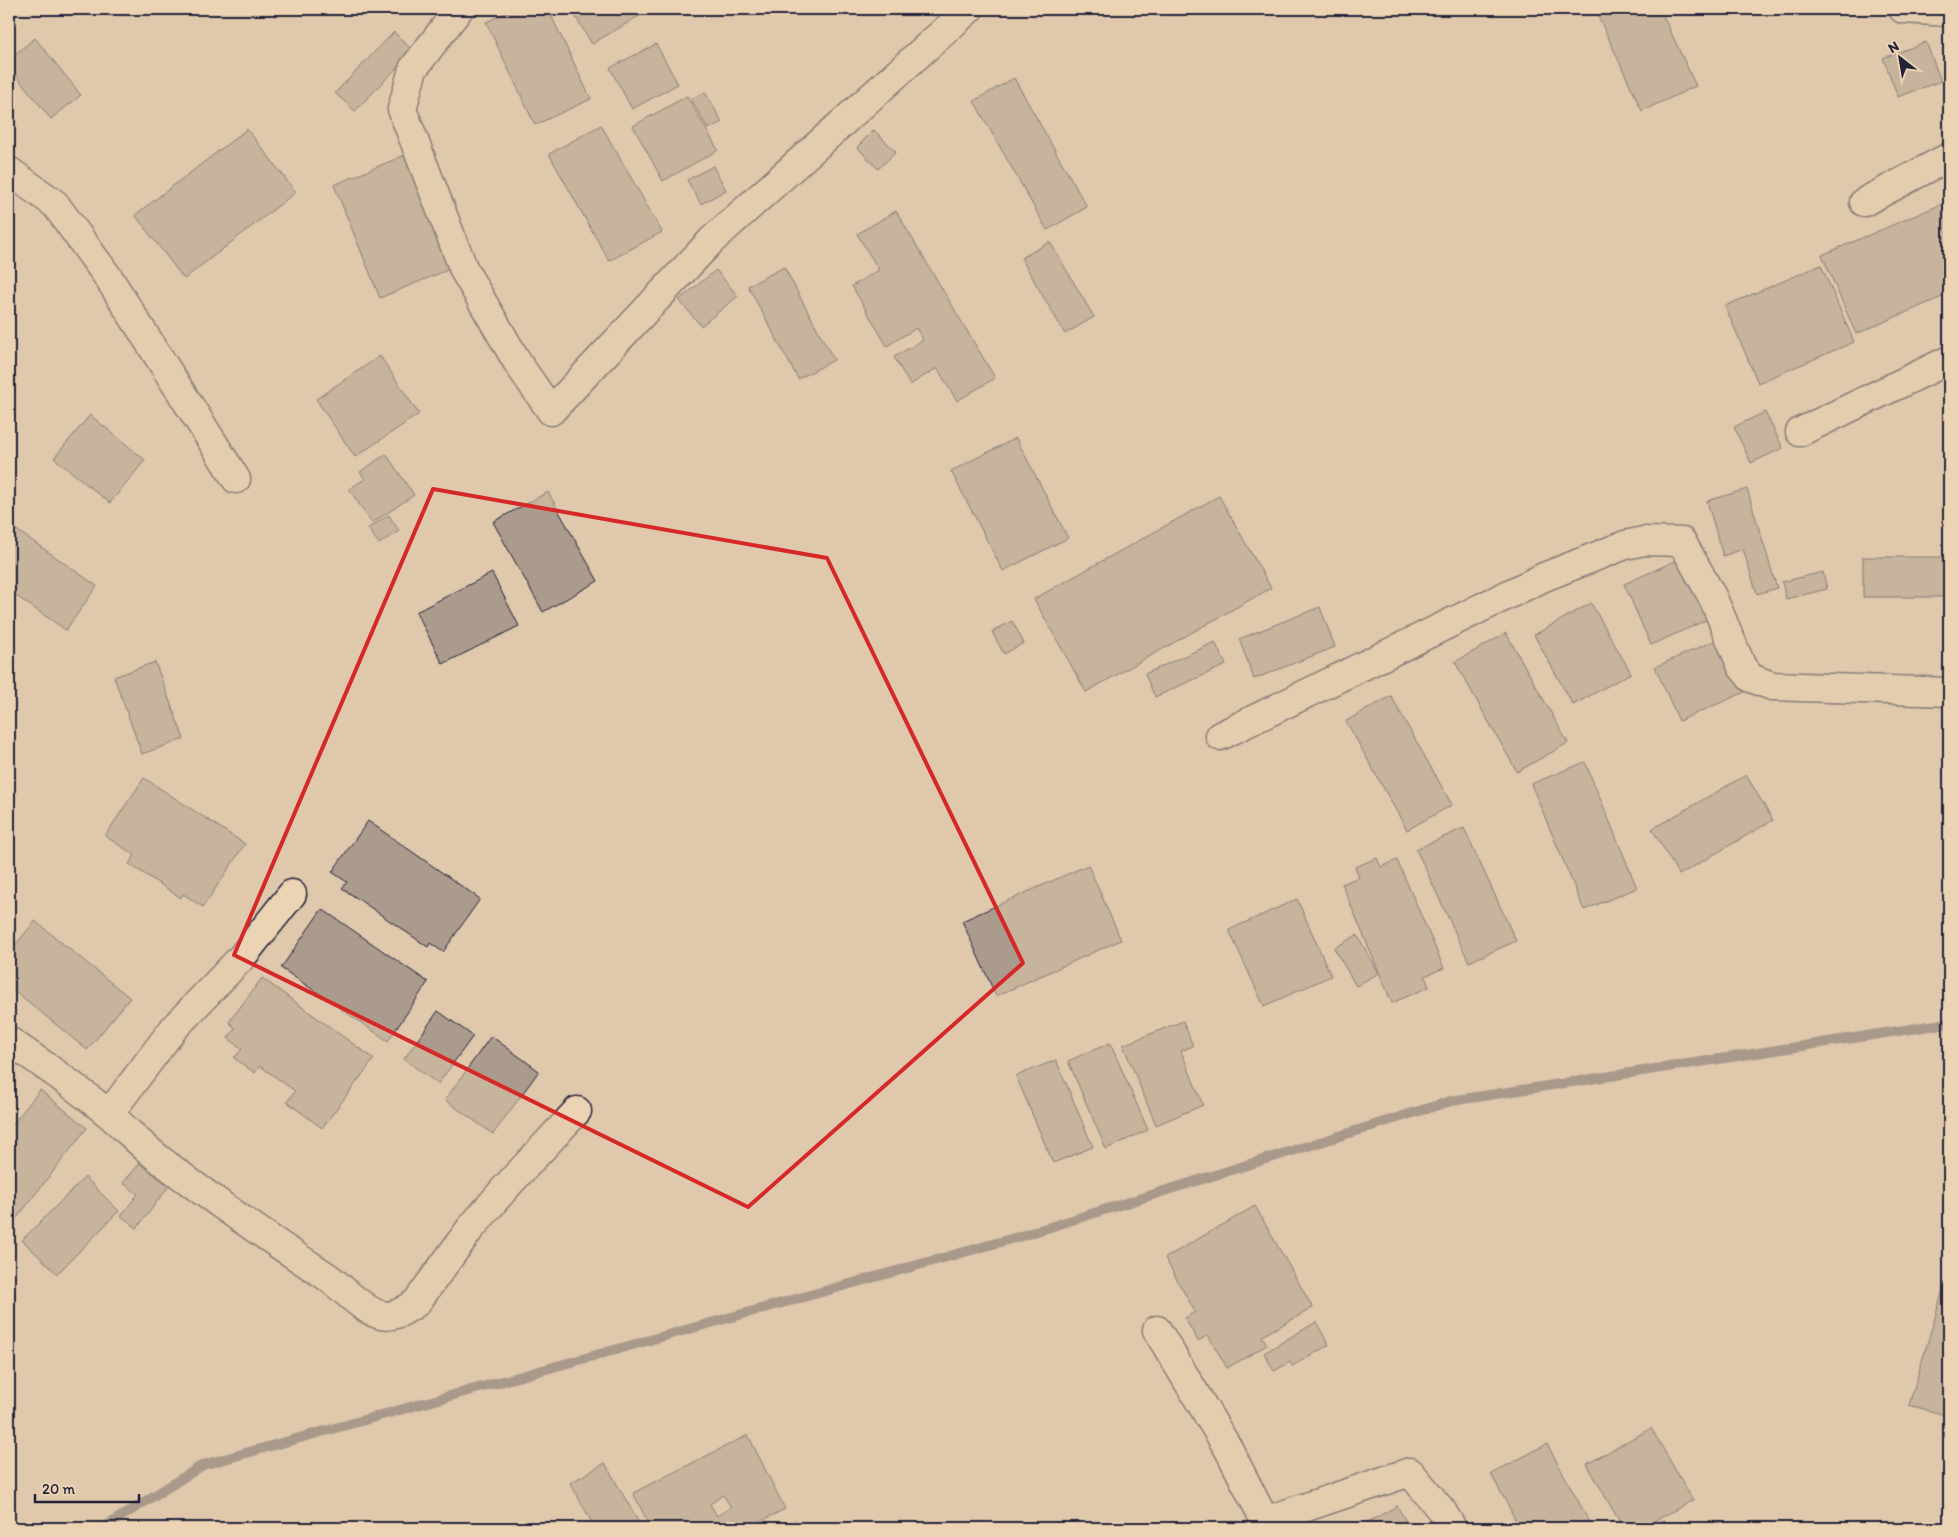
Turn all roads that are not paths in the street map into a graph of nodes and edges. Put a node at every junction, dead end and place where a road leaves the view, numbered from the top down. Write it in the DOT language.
graph roads {
  1 [pos="459,9"];
  2 [pos="969,9"];
  3 [pos="1903,9"];
  4 [pos="1949,12"];
  5 [pos="1949,157"];
  6 [pos="9,171"];
  7 [pos="1864,202"];
  8 [pos="1949,360"];
  9 [pos="1800,432"];
  10 [pos="236,479"];
  11 [pos="1949,692"];
  12 [pos="1220,736"];
  13 [pos="292,894"];
  14 [pos="9,1040"];
  15 [pos="577,1111"];
  16 [pos="109,1114"];
  17 [pos="1158,1330"];
  18 [pos="1266,1524"];
  19 [pos="1452,1528"];
  1 -- 2 [label="street"];
  3 -- 4 [label="street"];
  5 -- 7 [label="street"];
  6 -- 10 [label="street"];
  8 -- 9 [label="street"];
  11 -- 12 [label="street"];
  13 -- 16 [label="street"];
  14 -- 16 [label="street"];
  15 -- 16 [label="street"];
  17 -- 18 [label="street"];
  18 -- 19 [label="street"];
}
